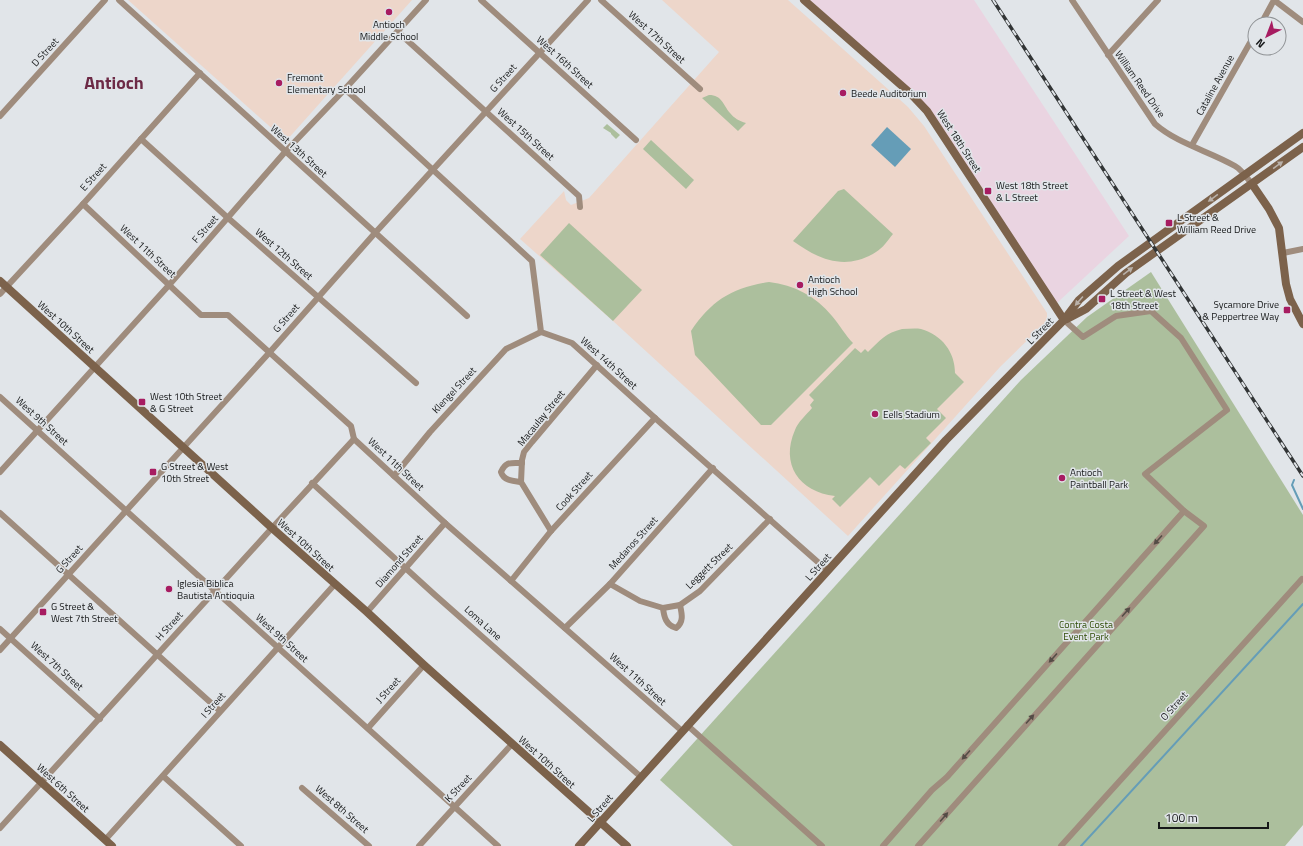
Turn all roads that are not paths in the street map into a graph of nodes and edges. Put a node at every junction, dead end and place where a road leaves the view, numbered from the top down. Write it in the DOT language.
graph roads {
  1 [pos="105,0"];
  2 [pos="119,0"];
  3 [pos="426,0"];
  4 [pos="481,0"];
  5 [pos="588,0"];
  6 [pos="600,0"];
  7 [pos="804,0"];
  8 [pos="1072,0"];
  9 [pos="1158,0"];
  10 [pos="1274,0"];
  11 [pos="1265,16"];
  12 [pos="1303,22"];
  13 [pos="398,32"];
  14 [pos="1247,48"];
  15 [pos="540,53"];
  16 [pos="1108,55"];
  17 [pos="200,72"];
  18 [pos="346,89"];
  19 [pos="700,89"];
  20 [pos="486,112"];
  21 [pos="0,116"];
  22 [pos="1303,134"];
  23 [pos="141,139"];
  24 [pos="636,140"];
  25 [pos="1192,145"];
  26 [pos="1303,147"];
  27 [pos="285,152"];
  28 [pos="433,170"];
  29 [pos="1245,176"];
  30 [pos="1252,184"];
  31 [pos="83,204"];
  32 [pos="580,206"];
  33 [pos="228,218"];
  34 [pos="375,233"];
  35 [pos="1303,249"];
  36 [pos="1283,253"];
  37 [pos="3,284"];
  38 [pos="170,284"];
  39 [pos="0,294"];
  40 [pos="317,296"];
  41 [pos="466,316"];
  42 [pos="1064,320"];
  43 [pos="1303,324"];
  44 [pos="541,332"];
  45 [pos="269,353"];
  46 [pos="597,365"];
  47 [pos="95,366"];
  48 [pos="416,383"];
  49 [pos="0,397"];
  50 [pos="654,418"];
  51 [pos="37,431"];
  52 [pos="354,439"];
  53 [pos="183,447"];
  54 [pos="522,463"];
  55 [pos="713,468"];
  56 [pos="0,472"];
  57 [pos="394,476"];
  58 [pos="521,482"];
  59 [pos="312,483"];
  60 [pos="126,510"];
  61 [pos="1184,511"];
  62 [pos="0,513"];
  63 [pos="770,519"];
  64 [pos="445,523"];
  65 [pos="272,528"];
  66 [pos="551,531"];
  67 [pos="406,568"];
  68 [pos="828,571"];
  69 [pos="68,575"];
  70 [pos="1302,579"];
  71 [pos="511,581"];
  72 [pos="335,584"];
  73 [pos="610,584"];
  74 [pos="215,591"];
  75 [pos="680,605"];
  76 [pos="663,608"];
  77 [pos="367,612"];
  78 [pos="565,628"];
  79 [pos="0,629"];
  80 [pos="11,638"];
  81 [pos="278,648"];
  82 [pos="0,650"];
  83 [pos="157,655"];
  84 [pos="424,665"];
  85 [pos="220,712"];
  86 [pos="100,718"];
  87 [pos="368,728"];
  88 [pos="685,728"];
  89 [pos="512,744"];
  90 [pos="0,745"];
  91 [pos="163,776"];
  92 [pos="641,777"];
  93 [pos="42,783"];
  94 [pos="302,788"];
  95 [pos="454,807"];
  96 [pos="600,823"];
  97 [pos="0,828"];
  98 [pos="592,833"];
  99 [pos="105,840"];
  100 [pos="112,846"];
  101 [pos="241,846"];
  102 [pos="369,846"];
  103 [pos="419,846"];
  104 [pos="498,846"];
  105 [pos="579,846"];
  106 [pos="585,846"];
  107 [pos="618,846"];
  108 [pos="627,846"];
  109 [pos="822,846"];
  110 [pos="883,846"];
  111 [pos="918,846"];
  112 [pos="1061,846"];
  1 -- 21 [label="street, D Street"];
  2 -- 17 [label="street, West 13th Street"];
  3 -- 13 [label="street, F Street"];
  4 -- 15 [label="street, West 16th Street"];
  5 -- 15 [label="street, G Street"];
  6 -- 19 [label="street, West 17th Street"];
  7 -- 42 [label="main road, West 18th Street"];
  8 -- 16 [label="street, William Reed Drive"];
  9 -- 16 [label="street"];
  10 -- 11 [label="street"];
  10 -- 12 [label="street"];
  13 -- 18 [label="street, F Street"];
  13 -- 20 [label="street, West 15th Street"];
  14 -- 25 [label="street, Cataline Avenue"];
  15 -- 20 [label="street, G Street"];
  15 -- 24 [label="street, West 16th Street"];
  16 -- 25 [label="street, William Reed Drive"];
  17 -- 23 [label="street, E Street"];
  17 -- 27 [label="street, West 13th Street"];
  18 -- 27 [label="street, F Street"];
  18 -- 28 [label="street"];
  20 -- 28 [label="street, G Street"];
  20 -- 32 [label="street, West 15th Street"];
  22 -- 29 [label="main road, L Street"];
  23 -- 31 [label="street, E Street"];
  23 -- 33 [label="street, West 12th Street"];
  25 -- 29 [label="street, William Reed Drive"];
  30 -- 26 [label="main road, L Street, one-way"];
  27 -- 33 [label="street, F Street"];
  27 -- 34 [label="street, West 13th Street"];
  28 -- 34 [label="street, G Street"];
  28 -- 44 [label="street"];
  29 -- 30 [label="street, William Reed Drive"];
  29 -- 42 [label="main road, L Street, one-way"];
  30 -- 36 [label="main road"];
  42 -- 30 [label="main road, L Street, one-way"];
  31 -- 37 [label="street, E Street"];
  31 -- 38 [label="street, West 11th Street"];
  33 -- 38 [label="street, F Street"];
  33 -- 40 [label="street, West 12th Street"];
  34 -- 40 [label="street, G Street"];
  34 -- 41 [label="street, West 13th Street"];
  35 -- 36 [label="street"];
  36 -- 43 [label="main road"];
  37 -- 39 [label="street, E Street"];
  37 -- 47 [label="main road, West 10th Street"];
  38 -- 45 [label="street, West 11th Street"];
  38 -- 47 [label="street, F Street"];
  40 -- 45 [label="street, G Street"];
  40 -- 48 [label="street, West 12th Street"];
  42 -- 61 [label="street"];
  42 -- 68 [label="main road, L Street"];
  44 -- 46 [label="street, West 14th Street"];
  44 -- 57 [label="street, Klengel Street"];
  45 -- 52 [label="street, West 11th Street"];
  45 -- 53 [label="street, G Street"];
  46 -- 50 [label="street, West 14th Street"];
  46 -- 54 [label="street, Macaulay Street"];
  47 -- 51 [label="street, F Street"];
  47 -- 53 [label="main road, West 10th Street"];
  49 -- 51 [label="street, West 9th Street"];
  50 -- 55 [label="street, West 14th Street"];
  50 -- 66 [label="street, Cook Street"];
  51 -- 56 [label="street, F Street"];
  51 -- 60 [label="street, West 9th Street"];
  52 -- 57 [label="street, West 11th Street"];
  52 -- 59 [label="street, H Street"];
  53 -- 60 [label="street, G Street"];
  53 -- 65 [label="main road, West 10th Street"];
  54 -- 58 [label="street, Macaulay Street"];
  54 -- 58 [label="street"];
  55 -- 63 [label="street, West 14th Street"];
  55 -- 73 [label="street, Medanos Street"];
  57 -- 64 [label="street, West 11th Street"];
  58 -- 66 [label="street"];
  59 -- 65 [label="street, H Street"];
  59 -- 67 [label="street, Loma Lane"];
  60 -- 69 [label="street, G Street"];
  60 -- 74 [label="street, West 9th Street"];
  61 -- 110 [label="street, one-way"];
  111 -- 61 [label="street, one-way"];
  62 -- 69 [label="street"];
  63 -- 68 [label="street, West 14th Street"];
  63 -- 75 [label="street, Leggett Street"];
  64 -- 67 [label="street, Diamond Street"];
  64 -- 71 [label="street, West 11th Street"];
  65 -- 72 [label="main road, West 10th Street"];
  65 -- 74 [label="street, H Street"];
  66 -- 71 [label="street, Cook Street"];
  67 -- 77 [label="street, Diamond Street"];
  67 -- 92 [label="street, Loma Lane"];
  68 -- 88 [label="main road, L Street"];
  69 -- 80 [label="street, G Street"];
  69 -- 83 [label="street"];
  70 -- 112 [label="street, O Street"];
  71 -- 78 [label="street, West 11th Street"];
  72 -- 77 [label="main road, West 10th Street"];
  72 -- 81 [label="street, I Street"];
  73 -- 76 [label="street, Leggett Street"];
  73 -- 78 [label="street, Medanos Street"];
  74 -- 81 [label="street, West 9th Street"];
  74 -- 83 [label="street, H Street"];
  75 -- 76 [label="street, Leggett Street"];
  75 -- 76 [label="street"];
  77 -- 84 [label="main road, West 10th Street"];
  78 -- 88 [label="street, West 11th Street"];
  79 -- 80 [label="street, West 7th Street"];
  80 -- 82 [label="street, G Street"];
  80 -- 86 [label="street, West 7th Street"];
  81 -- 85 [label="street, I Street"];
  81 -- 87 [label="street, West 9th Street"];
  83 -- 85 [label="street"];
  83 -- 86 [label="street, H Street"];
  84 -- 87 [label="street, J Street"];
  84 -- 89 [label="main road, West 10th Street"];
  85 -- 91 [label="street, I Street"];
  86 -- 93 [label="street, H Street"];
  87 -- 95 [label="street, West 9th Street"];
  88 -- 92 [label="main road, L Street"];
  88 -- 109 [label="street, West 11th Street"];
  89 -- 95 [label="street, K Street"];
  89 -- 96 [label="main road, West 10th Street"];
  90 -- 93 [label="main road, West 6th Street"];
  91 -- 99 [label="street, I Street"];
  91 -- 101 [label="street"];
  92 -- 96 [label="main road, L Street"];
  93 -- 97 [label="street, H Street"];
  93 -- 99 [label="main road, West 6th Street"];
  94 -- 102 [label="street, West 8th Street"];
  95 -- 103 [label="street, K Street"];
  95 -- 104 [label="street, West 9th Street"];
  96 -- 98 [label="main road, L Street"];
  96 -- 107 [label="main road, West 10th Street"];
  96 -- 108 [label="main road, West 10th Street"];
  98 -- 105 [label="main road, L Street"];
  98 -- 106 [label="main road, L Street"];
  99 -- 100 [label="main road, West 6th Street"];
}
